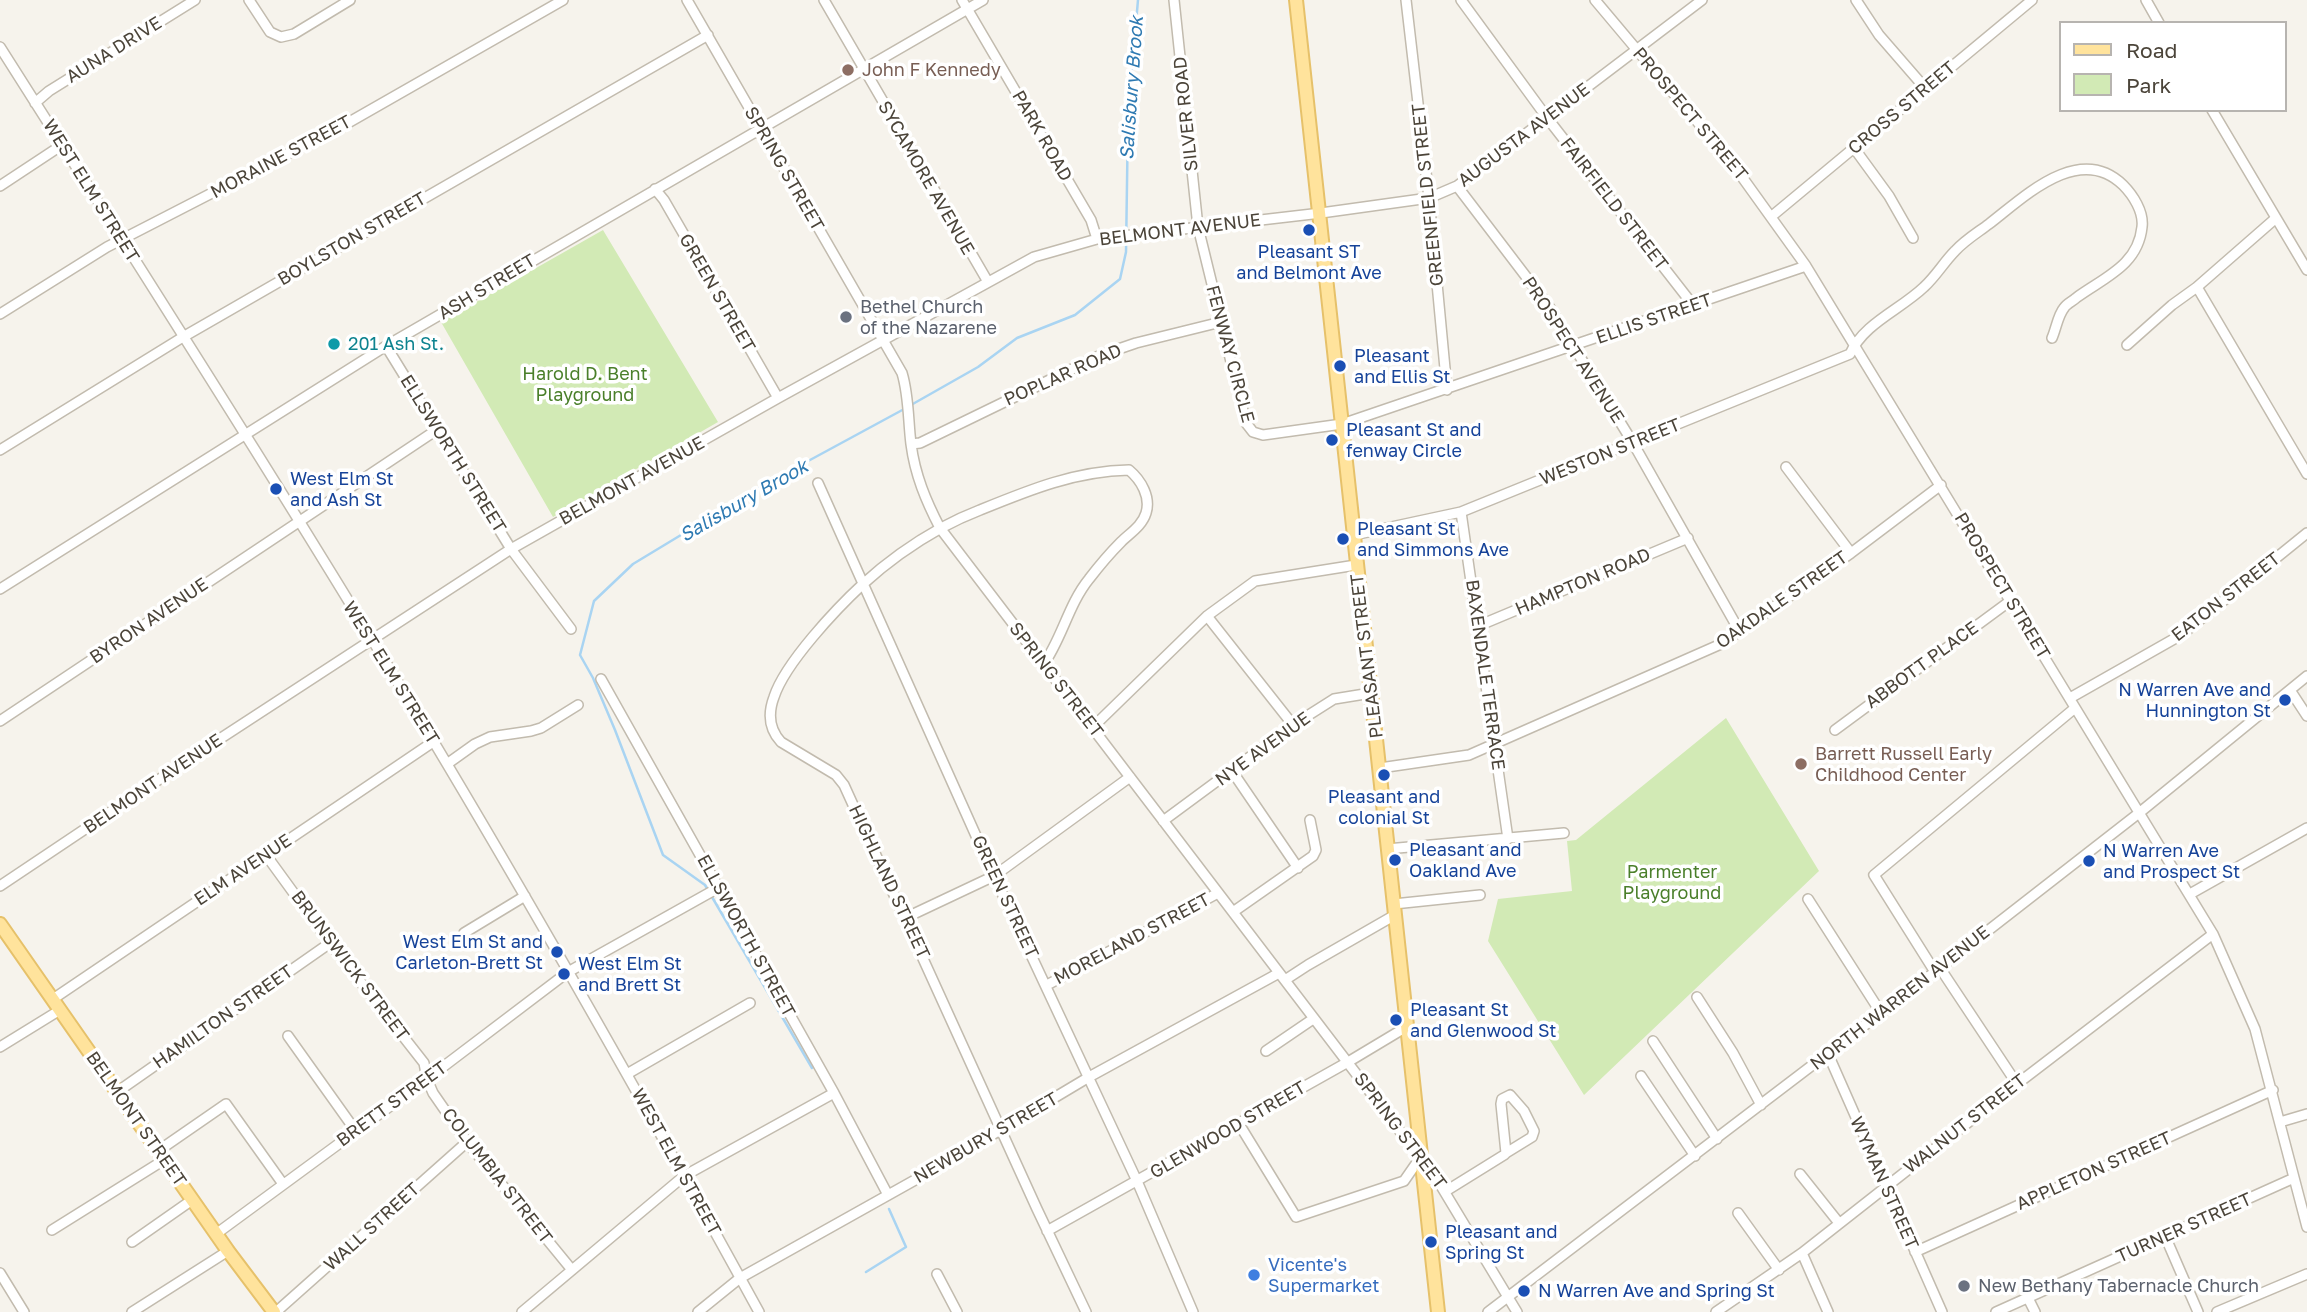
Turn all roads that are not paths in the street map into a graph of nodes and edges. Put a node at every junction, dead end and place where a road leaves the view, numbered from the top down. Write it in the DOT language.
graph roads {
  1 [pos="195,0"];
  2 [pos="249,0"];
  3 [pos="350,0"];
  4 [pos="563,0"];
  5 [pos="687,0"];
  6 [pos="824,0"];
  7 [pos="983,0"];
  8 [pos="1174,0"];
  9 [pos="1296,0"];
  10 [pos="1406,0"];
  11 [pos="1461,0"];
  12 [pos="1595,0"];
  13 [pos="1702,0"];
  14 [pos="1856,0"];
  15 [pos="2146,0"];
  16 [pos="2026,2"];
  17 [pos="965,5"];
  18 [pos="2158,21"];
  19 [pos="708,35"];
  20 [pos="0,47"];
  21 [pos="1637,50"];
  22 [pos="10,63"];
  23 [pos="0,69"];
  24 [pos="863,69"];
  25 [pos="1925,88"];
  26 [pos="36,103"];
  27 [pos="2213,112"];
  28 [pos="1548,119"];
  29 [pos="761,129"];
  30 [pos="62,145"];
  31 [pos="1854,148"];
  32 [pos="0,186"];
  33 [pos="1457,186"];
  34 [pos="655,189"];
  35 [pos="1429,198"];
  36 [pos="1321,213"];
  37 [pos="1772,216"];
  38 [pos="2276,218"];
  39 [pos="1198,227"];
  40 [pos="1097,239"];
  41 [pos="1913,239"];
  42 [pos="122,240"];
  43 [pos="1806,265"];
  44 [pos="2307,270"];
  45 [pos="988,282"];
  46 [pos="2197,287"];
  47 [pos="1693,305"];
  48 [pos="0,314"];
  49 [pos="1221,323"];
  50 [pos="183,337"];
  51 [pos="2052,338"];
  52 [pos="884,341"];
  53 [pos="1854,345"];
  54 [pos="2127,345"];
  55 [pos="386,346"];
  56 [pos="1574,346"];
  57 [pos="1447,390"];
  58 [pos="778,398"];
  59 [pos="1342,424"];
  60 [pos="438,429"];
  61 [pos="245,435"];
  62 [pos="911,443"];
  63 [pos="1633,443"];
  64 [pos="0,450"];
  65 [pos="1786,467"];
  66 [pos="2307,474"];
  67 [pos="818,483"];
  68 [pos="1941,485"];
  69 [pos="1461,512"];
  70 [pos="298,521"];
  71 [pos="940,528"];
  72 [pos="2307,533"];
  73 [pos="1354,536"];
  74 [pos="1688,538"];
  75 [pos="512,549"];
  76 [pos="1851,553"];
  77 [pos="1356,565"];
  78 [pos="863,583"];
  79 [pos="0,589"];
  80 [pos="2010,601"];
  81 [pos="1207,616"];
  82 [pos="1478,626"];
  83 [pos="571,629"];
  84 [pos="1740,632"];
  85 [pos="370,639"];
  86 [pos="1043,665"];
  87 [pos="2307,676"];
  88 [pos="601,679"];
  89 [pos="2290,690"];
  90 [pos="1371,693"];
  91 [pos="2070,698"];
  92 [pos="578,705"];
  93 [pos="2075,708"];
  94 [pos="2307,716"];
  95 [pos="0,721"];
  96 [pos="1293,725"];
  97 [pos="1093,727"];
  98 [pos="1835,730"];
  99 [pos="433,742"];
  100 [pos="1495,742"];
  101 [pos="447,764"];
  102 [pos="1380,768"];
  103 [pos="1232,772"];
  104 [pos="1130,777"];
  105 [pos="2139,813"];
  106 [pos="1310,820"];
  107 [pos="1163,821"];
  108 [pos="2307,828"];
  109 [pos="1564,833"];
  110 [pos="1508,838"];
  111 [pos="1387,849"];
  112 [pos="266,855"];
  113 [pos="1298,868"];
  114 [pos="994,876"];
  115 [pos="0,886"];
  116 [pos="712,891"];
  117 [pos="1218,893"];
  118 [pos="2190,894"];
  119 [pos="1480,895"];
  120 [pos="524,897"];
  121 [pos="1808,899"];
  122 [pos="1394,910"];
  123 [pos="1233,912"];
  124 [pos="905,918"];
  125 [pos="0,924"];
  126 [pos="464,933"];
  127 [pos="2213,934"];
  128 [pos="330,943"];
  129 [pos="1937,970"];
  130 [pos="568,972"];
  131 [pos="1282,977"];
  132 [pos="1047,985"];
  133 [pos="1697,998"];
  134 [pos="53,999"];
  135 [pos="750,1003"];
  136 [pos="60,1010"];
  137 [pos="1881,1013"];
  138 [pos="1313,1019"];
  139 [pos="1408,1026"];
  140 [pos="288,1036"];
  141 [pos="1653,1041"];
  142 [pos="0,1047"];
  143 [pos="1266,1051"];
  144 [pos="1828,1054"];
  145 [pos="1348,1062"];
  146 [pos="627,1073"];
  147 [pos="1641,1076"];
  148 [pos="1088,1077"];
  149 [pos="427,1079"];
  150 [pos="2017,1084"];
  151 [pos="2273,1090"];
  152 [pos="117,1092"];
  153 [pos="834,1093"];
  154 [pos="1761,1105"];
  155 [pos="2307,1114"];
  156 [pos="2280,1122"];
  157 [pos="1240,1124"];
  158 [pos="355,1130"];
  159 [pos="1002,1130"];
  160 [pos="1717,1139"];
  161 [pos="467,1142"];
  162 [pos="1507,1153"];
  163 [pos="161,1155"];
  164 [pos="1695,1156"];
  165 [pos="1420,1158"];
  166 [pos="1800,1174"];
  167 [pos="684,1175"];
  168 [pos="2294,1178"];
  169 [pos="1137,1181"];
  170 [pos="283,1184"];
  171 [pos="1885,1187"];
  172 [pos="1446,1191"];
  173 [pos="888,1195"];
  174 [pos="192,1200"];
  175 [pos="1738,1213"];
  176 [pos="1839,1223"];
  177 [pos="2307,1227"];
  178 [pos="52,1230"];
  179 [pos="1047,1231"];
  180 [pos="216,1234"];
  181 [pos="2165,1236"];
  182 [pos="132,1242"];
  183 [pos="228,1251"];
  184 [pos="1915,1252"];
  185 [pos="1802,1253"];
  186 [pos="572,1270"];
  187 [pos="1779,1270"];
  188 [pos="0,1273"];
  189 [pos="2307,1273"];
  190 [pos="937,1275"];
  191 [pos="740,1278"];
  192 [pos="1508,1297"];
  193 [pos="2028,1298"];
  194 [pos="24,1312"];
  195 [pos="132,1312"];
  196 [pos="275,1312"];
  197 [pos="522,1312"];
  198 [pos="698,1312"];
  199 [pos="760,1312"];
  200 [pos="957,1312"];
  201 [pos="1086,1312"];
  202 [pos="1193,1312"];
  203 [pos="1438,1312"];
  204 [pos="1488,1312"];
  205 [pos="1517,1312"];
  206 [pos="1717,1312"];
  207 [pos="1828,1312"];
  208 [pos="1942,1312"];
  209 [pos="1996,1312"];
  210 [pos="2035,1312"];
  211 [pos="2198,1312"];
  212 [pos="2217,1312"];
  1 -- 26 [label="street, AUNA DRIVE"];
  2 -- 3 [label="street"];
  4 -- 42 [label="street, MORAINE STREET"];
  5 -- 19 [label="street, SPRING STREET"];
  6 -- 24 [label="street, SYCAMORE AVENUE"];
  7 -- 17 [label="street, ASH STREET"];
  8 -- 39 [label="street, SILVER ROAD"];
  9 -- 36 [label="main road, PLEASANT STREET"];
  10 -- 35 [label="street, GREENFIELD STREET"];
  11 -- 28 [label="street, FAIRFIELD STREET"];
  12 -- 21 [label="street, PROSPECT STREET"];
  13 -- 21 [label="street, AUGUSTA AVENUE"];
  14 -- 25 [label="street"];
  15 -- 18 [label="street"];
  16 -- 25 [label="street, CROSS STREET"];
  17 -- 24 [label="street, ASH STREET"];
  17 -- 40 [label="street, PARK ROAD"];
  19 -- 29 [label="street, SPRING STREET"];
  19 -- 50 [label="street, BOYLSTON STREET"];
  20 -- 22 [label="street, WEST ELM STREET"];
  21 -- 28 [label="street, AUGUSTA AVENUE"];
  21 -- 37 [label="street, PROSPECT STREET"];
  22 -- 23 [label="street"];
  22 -- 26 [label="street, WEST ELM STREET"];
  24 -- 29 [label="street, ASH STREET"];
  24 -- 45 [label="street, SYCAMORE AVENUE"];
  25 -- 31 [label="street, CROSS STREET"];
  26 -- 30 [label="street, WEST ELM STREET"];
  27 -- 38 [label="street"];
  28 -- 33 [label="street, AUGUSTA AVENUE"];
  28 -- 47 [label="street, FAIRFIELD STREET"];
  29 -- 34 [label="street, ASH STREET"];
  29 -- 52 [label="street, SPRING STREET"];
  30 -- 32 [label="street"];
  30 -- 42 [label="street, WEST ELM STREET"];
  31 -- 37 [label="street, CROSS STREET"];
  31 -- 41 [label="street"];
  33 -- 35 [label="street, AUGUSTA AVENUE"];
  33 -- 56 [label="street, PROSPECT AVENUE"];
  34 -- 55 [label="street, ASH STREET"];
  34 -- 58 [label="street, GREEN STREET"];
  35 -- 36 [label="street, AUGUSTA AVENUE"];
  35 -- 57 [label="street, GREENFIELD STREET"];
  36 -- 39 [label="street, BELMONT AVENUE"];
  36 -- 59 [label="main road, PLEASANT STREET"];
  37 -- 43 [label="street, PROSPECT STREET"];
  38 -- 44 [label="street"];
  38 -- 46 [label="street"];
  39 -- 40 [label="street, BELMONT AVENUE"];
  39 -- 49 [label="street, FENWAY CIRCLE"];
  40 -- 45 [label="street, BELMONT AVENUE"];
  42 -- 48 [label="street, MORAINE STREET"];
  42 -- 50 [label="street, WEST ELM STREET"];
  43 -- 47 [label="street, ELLIS STREET"];
  43 -- 53 [label="street, PROSPECT STREET"];
  45 -- 52 [label="street, BELMONT AVENUE"];
  46 -- 54 [label="street"];
  46 -- 66 [label="street"];
  47 -- 56 [label="street, ELLIS STREET"];
  49 -- 59 [label="street, FENWAY CIRCLE"];
  49 -- 62 [label="street, POPLAR ROAD"];
  50 -- 61 [label="street, WEST ELM STREET"];
  50 -- 64 [label="street, BOYLSTON STREET"];
  51 -- 53 [label="street, WESTON STREET"];
  52 -- 58 [label="street, BELMONT AVENUE"];
  52 -- 62 [label="street, SPRING STREET"];
  53 -- 63 [label="street, WESTON STREET"];
  53 -- 68 [label="street, PROSPECT STREET"];
  55 -- 60 [label="street, ELLSWORTH STREET"];
  55 -- 61 [label="street, ASH STREET"];
  56 -- 57 [label="street, ELLIS STREET"];
  56 -- 63 [label="street, PROSPECT AVENUE"];
  57 -- 59 [label="street, ELLIS STREET"];
  58 -- 75 [label="street, BELMONT AVENUE"];
  59 -- 73 [label="main road, PLEASANT STREET"];
  60 -- 70 [label="street, BYRON AVENUE"];
  60 -- 75 [label="street, ELLSWORTH STREET"];
  61 -- 70 [label="street, WEST ELM STREET"];
  61 -- 79 [label="street, ASH STREET"];
  62 -- 71 [label="street, SPRING STREET"];
  63 -- 69 [label="street, WESTON STREET"];
  63 -- 74 [label="street, PROSPECT AVENUE"];
  65 -- 76 [label="street"];
  67 -- 78 [label="street, GREEN STREET"];
  68 -- 76 [label="street, OAKDALE STREET"];
  68 -- 80 [label="street, PROSPECT STREET"];
  69 -- 73 [label="street, WESTON STREET"];
  69 -- 82 [label="street, BAXENDALE TERRACE"];
  70 -- 85 [label="street, WEST ELM STREET"];
  70 -- 95 [label="street, BYRON AVENUE"];
  71 -- 78 [label="street, HIGHLAND STREET"];
  71 -- 86 [label="street, SPRING STREET"];
  71 -- 86 [label="street, HIGHLAND STREET"];
  72 -- 91 [label="street, EATON STREET"];
  73 -- 77 [label="main road, PLEASANT STREET"];
  74 -- 82 [label="street, HAMPTON ROAD"];
  74 -- 84 [label="street, PROSPECT AVENUE"];
  75 -- 83 [label="street, ELLSWORTH STREET"];
  75 -- 85 [label="street, BELMONT AVENUE"];
  76 -- 84 [label="street, OAKDALE STREET"];
  77 -- 81 [label="street"];
  77 -- 90 [label="main road, PLEASANT STREET"];
  78 -- 114 [label="street, GREEN STREET"];
  78 -- 124 [label="street, HIGHLAND STREET"];
  80 -- 91 [label="street, PROSPECT STREET"];
  80 -- 98 [label="street, ABBOTT PLACE"];
  81 -- 96 [label="street"];
  81 -- 97 [label="street"];
  82 -- 100 [label="street, BAXENDALE TERRACE"];
  84 -- 100 [label="street, OAKDALE STREET"];
  85 -- 99 [label="street, WEST ELM STREET"];
  85 -- 115 [label="street, BELMONT AVENUE"];
  86 -- 97 [label="street, SPRING STREET"];
  87 -- 89 [label="street, NORTH WARREN AVENUE"];
  88 -- 116 [label="street, ELLSWORTH STREET"];
  89 -- 94 [label="street"];
  89 -- 105 [label="street, NORTH WARREN AVENUE"];
  90 -- 96 [label="street, NYE AVENUE"];
  90 -- 102 [label="main road, PLEASANT STREET"];
  91 -- 93 [label="street, PROSPECT STREET"];
  92 -- 101 [label="street"];
  93 -- 105 [label="street, PROSPECT STREET"];
  93 -- 129 [label="street"];
  96 -- 103 [label="street, NYE AVENUE"];
  97 -- 104 [label="street, SPRING STREET"];
  99 -- 101 [label="street, WEST ELM STREET"];
  99 -- 112 [label="street, ELM AVENUE"];
  100 -- 102 [label="street, OAKDALE STREET"];
  100 -- 110 [label="street, BAXENDALE TERRACE"];
  101 -- 120 [label="street, WEST ELM STREET"];
  102 -- 111 [label="main road, PLEASANT STREET"];
  103 -- 107 [label="street, NYE AVENUE"];
  103 -- 113 [label="street"];
  104 -- 107 [label="street, SPRING STREET"];
  104 -- 114 [label="street"];
  105 -- 118 [label="street, PROSPECT STREET"];
  105 -- 129 [label="street, NORTH WARREN AVENUE"];
  106 -- 113 [label="street"];
  107 -- 117 [label="street, SPRING STREET"];
  108 -- 118 [label="street"];
  109 -- 110 [label="street"];
  110 -- 111 [label="street"];
  111 -- 122 [label="main road, PLEASANT STREET"];
  112 -- 128 [label="street, BRUNSWICK STREET"];
  112 -- 134 [label="street, ELM AVENUE"];
  113 -- 123 [label="street"];
  114 -- 124 [label="street"];
  114 -- 132 [label="street, GREEN STREET"];
  116 -- 130 [label="street, BRETT STREET"];
  116 -- 153 [label="street, ELLSWORTH STREET"];
  117 -- 123 [label="street, SPRING STREET"];
  117 -- 132 [label="street, MORELAND STREET"];
  118 -- 127 [label="street, PROSPECT STREET"];
  119 -- 122 [label="street"];
  120 -- 126 [label="street"];
  120 -- 130 [label="street, WEST ELM STREET"];
  121 -- 137 [label="street"];
  122 -- 131 [label="street, NEWBURY STREET"];
  122 -- 139 [label="main road, PLEASANT STREET"];
  123 -- 131 [label="street, SPRING STREET"];
  124 -- 159 [label="street, HIGHLAND STREET"];
  125 -- 134 [label="main road, BELMONT STREET"];
  127 -- 150 [label="street, WALNUT STREET"];
  127 -- 151 [label="street, PROSPECT STREET"];
  128 -- 149 [label="street, BRUNSWICK STREET"];
  128 -- 152 [label="street, HAMILTON STREET"];
  129 -- 137 [label="street, NORTH WARREN AVENUE"];
  129 -- 150 [label="street"];
  130 -- 146 [label="street, WEST ELM STREET"];
  130 -- 149 [label="street, BRETT STREET"];
  131 -- 138 [label="street, SPRING STREET"];
  131 -- 148 [label="street, NEWBURY STREET"];
  132 -- 148 [label="street, GREEN STREET"];
  133 -- 154 [label="street"];
  134 -- 136 [label="main road, BELMONT STREET"];
  135 -- 146 [label="street"];
  136 -- 142 [label="street"];
  136 -- 152 [label="main road, BELMONT STREET"];
  137 -- 144 [label="street, NORTH WARREN AVENUE"];
  138 -- 143 [label="street"];
  138 -- 145 [label="street, SPRING STREET"];
  139 -- 145 [label="street, GLENWOOD STREET"];
  139 -- 165 [label="main road, PLEASANT STREET"];
  140 -- 158 [label="street"];
  141 -- 160 [label="street"];
  144 -- 154 [label="street, NORTH WARREN AVENUE"];
  144 -- 171 [label="street, WYMAN STREET"];
  145 -- 157 [label="street, GLENWOOD STREET"];
  145 -- 165 [label="street, SPRING STREET"];
  146 -- 167 [label="street, WEST ELM STREET"];
  147 -- 164 [label="street"];
  148 -- 159 [label="street, NEWBURY STREET"];
  148 -- 169 [label="street, GREEN STREET"];
  149 -- 158 [label="street, BRETT STREET"];
  149 -- 161 [label="street, COLUMBIA STREET"];
  150 -- 171 [label="street, WALNUT STREET"];
  151 -- 156 [label="street, PROSPECT STREET"];
  151 -- 184 [label="street, APPLETON STREET"];
  152 -- 163 [label="main road, BELMONT STREET"];
  153 -- 167 [label="street"];
  153 -- 173 [label="street, ELLSWORTH STREET"];
  154 -- 160 [label="street, NORTH WARREN AVENUE"];
  155 -- 156 [label="street"];
  156 -- 168 [label="street, PROSPECT STREET"];
  157 -- 165 [label="street"];
  157 -- 169 [label="street, GLENWOOD STREET"];
  158 -- 170 [label="street, BRETT STREET"];
  159 -- 173 [label="street, NEWBURY STREET"];
  159 -- 179 [label="street, HIGHLAND STREET"];
  160 -- 164 [label="street, NORTH WARREN AVENUE"];
  161 -- 186 [label="street, COLUMBIA STREET"];
  161 -- 196 [label="street, WALL STREET"];
  162 -- 162 [label="street"];
  162 -- 172 [label="street"];
  163 -- 170 [label="street"];
  163 -- 174 [label="main road, BELMONT STREET"];
  163 -- 178 [label="street"];
  164 -- 192 [label="street, NORTH WARREN AVENUE"];
  165 -- 172 [label="street, SPRING STREET"];
  165 -- 203 [label="main road, PLEASANT STREET"];
  166 -- 176 [label="street"];
  167 -- 186 [label="street"];
  167 -- 191 [label="street, WEST ELM STREET"];
  168 -- 177 [label="street, PROSPECT STREET"];
  168 -- 181 [label="street, TURNER STREET"];
  169 -- 179 [label="street, GLENWOOD STREET"];
  169 -- 202 [label="street, GREEN STREET"];
  170 -- 180 [label="street, BRETT STREET"];
  171 -- 176 [label="street, WALNUT STREET"];
  171 -- 184 [label="street, WYMAN STREET"];
  172 -- 192 [label="street, SPRING STREET"];
  173 -- 191 [label="street, NEWBURY STREET"];
  174 -- 180 [label="main road, BELMONT STREET"];
  174 -- 182 [label="street"];
  175 -- 187 [label="street"];
  176 -- 185 [label="street, WALNUT STREET"];
  179 -- 201 [label="street, HIGHLAND STREET"];
  180 -- 183 [label="main road, BELMONT STREET"];
  181 -- 193 [label="street, TURNER STREET"];
  181 -- 211 [label="street"];
  183 -- 195 [label="street"];
  183 -- 196 [label="main road, BELMONT STREET"];
  184 -- 208 [label="street, WYMAN STREET"];
  185 -- 187 [label="street, WALNUT STREET"];
  185 -- 207 [label="street"];
  186 -- 197 [label="street"];
  187 -- 206 [label="street, WALNUT STREET"];
  188 -- 194 [label="street"];
  189 -- 212 [label="street"];
  190 -- 200 [label="street"];
  191 -- 198 [label="street, NEWBURY STREET"];
  191 -- 199 [label="street, WEST ELM STREET"];
  192 -- 204 [label="street, NORTH WARREN AVENUE"];
  192 -- 205 [label="street, SPRING STREET"];
  193 -- 209 [label="street, TURNER STREET"];
  193 -- 210 [label="street"];
}
